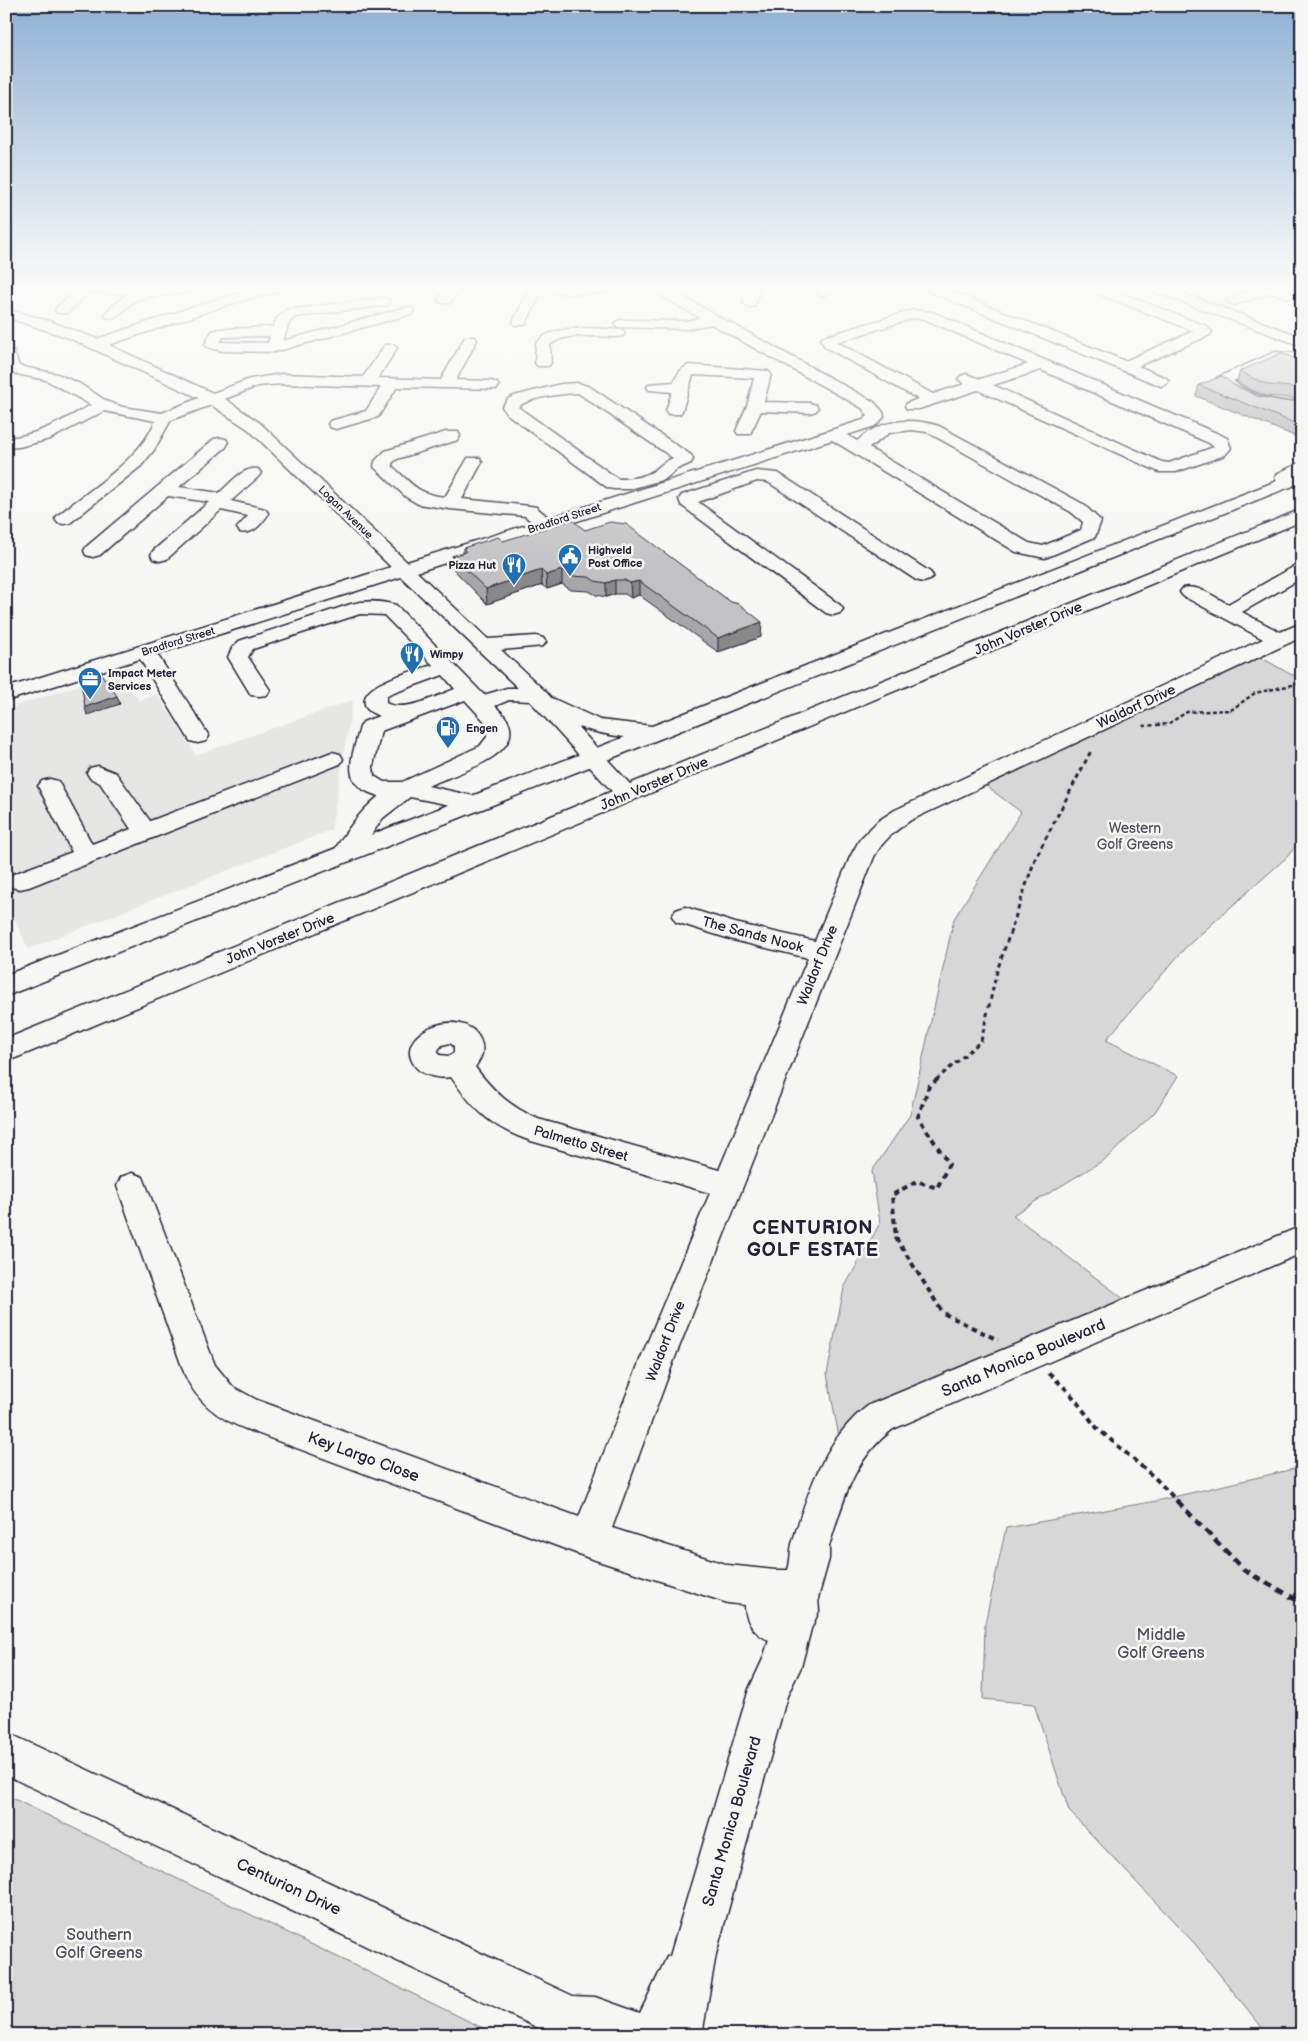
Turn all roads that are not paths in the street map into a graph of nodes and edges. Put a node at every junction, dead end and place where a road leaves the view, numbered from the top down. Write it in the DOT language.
graph roads {
  1 [pos="67,383"];
  2 [pos="180,383"];
  3 [pos="240,383"];
  4 [pos="317,383"];
  5 [pos="382,383"];
  6 [pos="681,383"];
  7 [pos="761,383"];
  8 [pos="833,383"];
  9 [pos="902,383"];
  10 [pos="966,383"];
  11 [pos="973,383"];
  12 [pos="1086,383"];
  13 [pos="1226,383"];
  14 [pos="391,384"];
  15 [pos="446,385"];
  16 [pos="490,386"];
  17 [pos="655,387"];
  18 [pos="680,387"];
  19 [pos="310,393"];
  20 [pos="925,396"];
  21 [pos="213,399"];
  22 [pos="102,405"];
  23 [pos="756,406"];
  24 [pos="1302,406"];
  25 [pos="883,407"];
  26 [pos="810,408"];
  27 [pos="674,411"];
  28 [pos="163,418"];
  29 [pos="336,424"];
  30 [pos="744,431"];
  31 [pos="834,434"];
  32 [pos="452,436"];
  33 [pos="220,442"];
  34 [pos="6,443"];
  35 [pos="859,449"];
  36 [pos="685,459"];
  37 [pos="474,462"];
  38 [pos="1302,467"];
  39 [pos="122,472"];
  40 [pos="252,473"];
  41 [pos="704,474"];
  42 [pos="1293,480"];
  43 [pos="169,485"];
  44 [pos="719,488"];
  45 [pos="220,502"];
  46 [pos="450,504"];
  47 [pos="601,506"];
  48 [pos="484,507"];
  49 [pos="1302,514"];
  50 [pos="64,519"];
  51 [pos="620,521"];
  52 [pos="474,523"];
  53 [pos="546,524"];
  54 [pos="246,528"];
  55 [pos="92,551"];
  56 [pos="160,555"];
  57 [pos="405,570"];
  58 [pos="1302,570"];
  59 [pos="922,576"];
  60 [pos="1190,592"];
  61 [pos="294,605"];
  62 [pos="833,609"];
  63 [pos="1228,612"];
  64 [pos="309,623"];
  65 [pos="1290,634"];
  66 [pos="145,651"];
  67 [pos="473,663"];
  68 [pos="515,673"];
  69 [pos="259,690"];
  70 [pos="6,695"];
  71 [pos="476,697"];
  72 [pos="541,699"];
  73 [pos="410,712"];
  74 [pos="655,731"];
  75 [pos="198,736"];
  76 [pos="594,757"];
  77 [pos="332,759"];
  78 [pos="98,773"];
  79 [pos="50,786"];
  80 [pos="406,789"];
  81 [pos="627,794"];
  82 [pos="475,803"];
  83 [pos="145,832"];
  84 [pos="344,854"];
  85 [pos="86,855"];
  86 [pos="20,881"];
  87 [pos="684,916"];
  88 [pos="822,952"];
  89 [pos="6,986"];
  90 [pos="6,1051"];
  91 [pos="458,1065"];
  92 [pos="727,1185"];
  93 [pos="132,1186"];
  94 [pos="1302,1239"];
  95 [pos="589,1539"];
  96 [pos="780,1604"];
  97 [pos="6,1753"];
  98 [pos="693,1954"];
  99 [pos="578,2027"];
  100 [pos="638,2035"];
  101 [pos="654,2035"];
  102 [pos="679,2035"];
  1 -- 22 [label="street"];
  2 -- 21 [label="street, Logan Avenue"];
  3 -- 21 [label="street"];
  4 -- 19 [label="street"];
  5 -- 14 [label="street"];
  6 -- 18 [label="street"];
  7 -- 23 [label="street"];
  8 -- 25 [label="street"];
  9 -- 20 [label="street"];
  10 -- 20 [label="street"];
  11 -- 12 [label="street"];
  13 -- 24 [label="street"];
  14 -- 15 [label="street"];
  14 -- 29 [label="street"];
  15 -- 16 [label="street"];
  17 -- 18 [label="street"];
  18 -- 27 [label="street"];
  20 -- 25 [label="street"];
  20 -- 25 [label="street"];
  21 -- 28 [label="street"];
  21 -- 57 [label="street, Logan Avenue"];
  22 -- 28 [label="street"];
  22 -- 34 [label="street"];
  23 -- 26 [label="street"];
  23 -- 30 [label="street"];
  25 -- 31 [label="street, Bradford Street"];
  28 -- 39 [label="street"];
  31 -- 35 [label="street"];
  31 -- 41 [label="street, Bradford Street"];
  32 -- 46 [label="street"];
  33 -- 43 [label="street"];
  35 -- 35 [label="street"];
  36 -- 36 [label="street"];
  36 -- 41 [label="street"];
  37 -- 46 [label="street"];
  38 -- 42 [label="street"];
  39 -- 43 [label="street"];
  39 -- 50 [label="street"];
  40 -- 45 [label="street"];
  41 -- 44 [label="street"];
  41 -- 47 [label="street, Bradford Street"];
  42 -- 74 [label="street"];
  43 -- 45 [label="street"];
  43 -- 55 [label="street"];
  44 -- 59 [label="street"];
  44 -- 62 [label="street"];
  45 -- 54 [label="street"];
  45 -- 56 [label="street"];
  46 -- 48 [label="street"];
  47 -- 51 [label="street"];
  47 -- 53 [label="street, Bradford Street"];
  48 -- 52 [label="street"];
  48 -- 53 [label="street"];
  49 -- 81 [label="street, John Vorster Drive"];
  53 -- 57 [label="street, Bradford Street"];
  57 -- 61 [label="street, Bradford Street"];
  57 -- 67 [label="street, Logan Avenue"];
  58 -- 63 [label="street"];
  60 -- 63 [label="street"];
  61 -- 64 [label="street"];
  61 -- 66 [label="street, Bradford Street"];
  63 -- 65 [label="street"];
  64 -- 67 [label="street"];
  64 -- 69 [label="street"];
  65 -- 88 [label="street, Waldorf Drive"];
  66 -- 70 [label="street, Bradford Street"];
  66 -- 75 [label="street"];
  67 -- 68 [label="street, Logan Avenue"];
  67 -- 68 [label="street"];
  67 -- 71 [label="street"];
  67 -- 73 [label="street"];
  68 -- 72 [label="street, Logan Avenue"];
  71 -- 72 [label="street"];
  71 -- 73 [label="street"];
  71 -- 80 [label="street"];
  72 -- 74 [label="street"];
  72 -- 76 [label="street, Logan Avenue"];
  73 -- 80 [label="street"];
  74 -- 76 [label="street"];
  76 -- 81 [label="street, Logan Avenue"];
  76 -- 82 [label="street"];
  77 -- 83 [label="street"];
  78 -- 83 [label="street"];
  79 -- 85 [label="street"];
  80 -- 82 [label="street"];
  80 -- 84 [label="street"];
  81 -- 90 [label="street, John Vorster Drive"];
  82 -- 84 [label="street"];
  83 -- 85 [label="street"];
  84 -- 89 [label="street"];
  85 -- 86 [label="street"];
  87 -- 88 [label="street, The Sands Nook"];
  88 -- 92 [label="street, Waldorf Drive"];
  91 -- 92 [label="street, Palmetto Street"];
  92 -- 95 [label="street, Waldorf Drive"];
  93 -- 95 [label="street, Key Largo Close"];
  94 -- 96 [label="street, Santa Monica Boulevard"];
  95 -- 96 [label="street, Key Largo Close"];
  96 -- 98 [label="street, Santa Monica Boulevard"];
  97 -- 99 [label="street, Centurion Drive"];
  98 -- 101 [label="street, Santa Monica Boulevard"];
  98 -- 102 [label="street, Santa Monica Boulevard"];
  99 -- 100 [label="street, Centurion Drive"];
}
